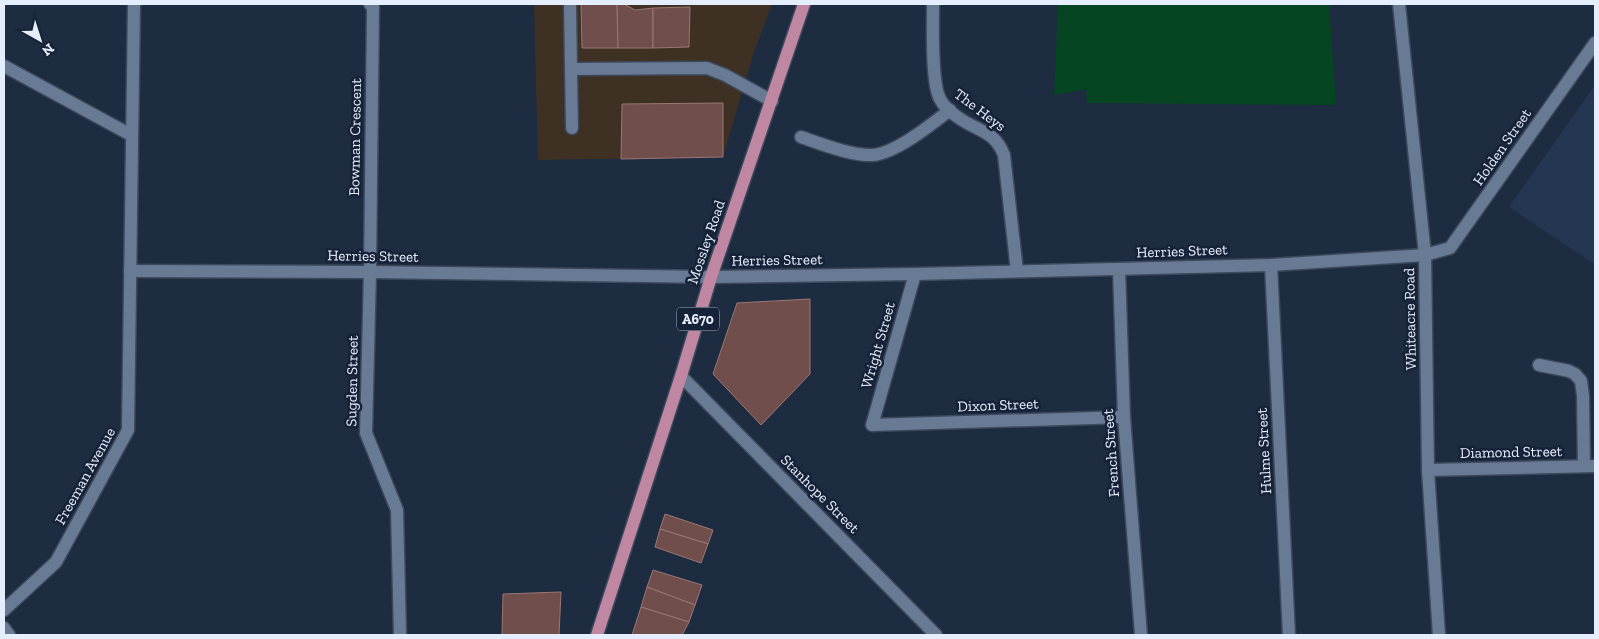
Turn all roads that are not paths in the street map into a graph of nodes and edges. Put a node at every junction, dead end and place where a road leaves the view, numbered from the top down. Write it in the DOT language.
graph roads {
  1 [pos="134,4"];
  2 [pos="370,4"];
  3 [pos="570,4"];
  4 [pos="804,4"];
  5 [pos="932,4"];
  6 [pos="1399,4"];
  7 [pos="1595,44"];
  8 [pos="4,66"];
  9 [pos="571,69"];
  10 [pos="772,101"];
  11 [pos="950,110"];
  12 [pos="572,128"];
  13 [pos="131,135"];
  14 [pos="801,137"];
  15 [pos="1425,255"];
  16 [pos="1271,265"];
  17 [pos="1119,269"];
  18 [pos="130,271"];
  19 [pos="1016,271"];
  20 [pos="370,272"];
  21 [pos="915,274"];
  22 [pos="711,277"];
  23 [pos="1539,365"];
  24 [pos="681,376"];
  25 [pos="1124,417"];
  26 [pos="872,425"];
  27 [pos="1590,466"];
  28 [pos="1428,470"];
  29 [pos="4,610"];
  30 [pos="4,628"];
  31 [pos="9,635"];
  32 [pos="400,635"];
  33 [pos="597,635"];
  34 [pos="936,635"];
  35 [pos="1141,635"];
  36 [pos="1289,635"];
  37 [pos="1439,635"];
  1 -- 13 [label="street"];
  2 -- 20 [label="street, Bowman Crescent"];
  3 -- 9 [label="street"];
  4 -- 10 [label="main road, Mossley Road / A670"];
  5 -- 11 [label="street, The Heys"];
  6 -- 15 [label="street, Whiteacre Road"];
  7 -- 15 [label="street, Holden Street"];
  8 -- 13 [label="street"];
  9 -- 10 [label="street"];
  9 -- 12 [label="street"];
  10 -- 22 [label="main road, Mossley Road / A670"];
  11 -- 14 [label="street"];
  11 -- 19 [label="street, The Heys"];
  13 -- 18 [label="street"];
  15 -- 16 [label="street, Herries Street"];
  15 -- 28 [label="street, Whiteacre Road"];
  16 -- 17 [label="street, Herries Street"];
  16 -- 36 [label="street, Hulme Street"];
  17 -- 19 [label="street, Herries Street"];
  17 -- 25 [label="street, French Street"];
  18 -- 20 [label="street, Herries Street"];
  18 -- 29 [label="street, Freeman Avenue"];
  19 -- 21 [label="street, Herries Street"];
  20 -- 22 [label="street, Herries Street"];
  20 -- 32 [label="street, Sugden Street"];
  21 -- 22 [label="street, Herries Street"];
  21 -- 26 [label="street, Wright Street"];
  22 -- 24 [label="main road, Mossley Road / A670"];
  23 -- 27 [label="street"];
  24 -- 33 [label="main road, Mossley Road / A670"];
  24 -- 34 [label="street, Stanhope Street"];
  25 -- 26 [label="street, Dixon Street"];
  25 -- 35 [label="street, French Street"];
  27 -- 28 [label="street, Diamond Street"];
  28 -- 37 [label="street, Whiteacre Road"];
  30 -- 31 [label="street"];
}
